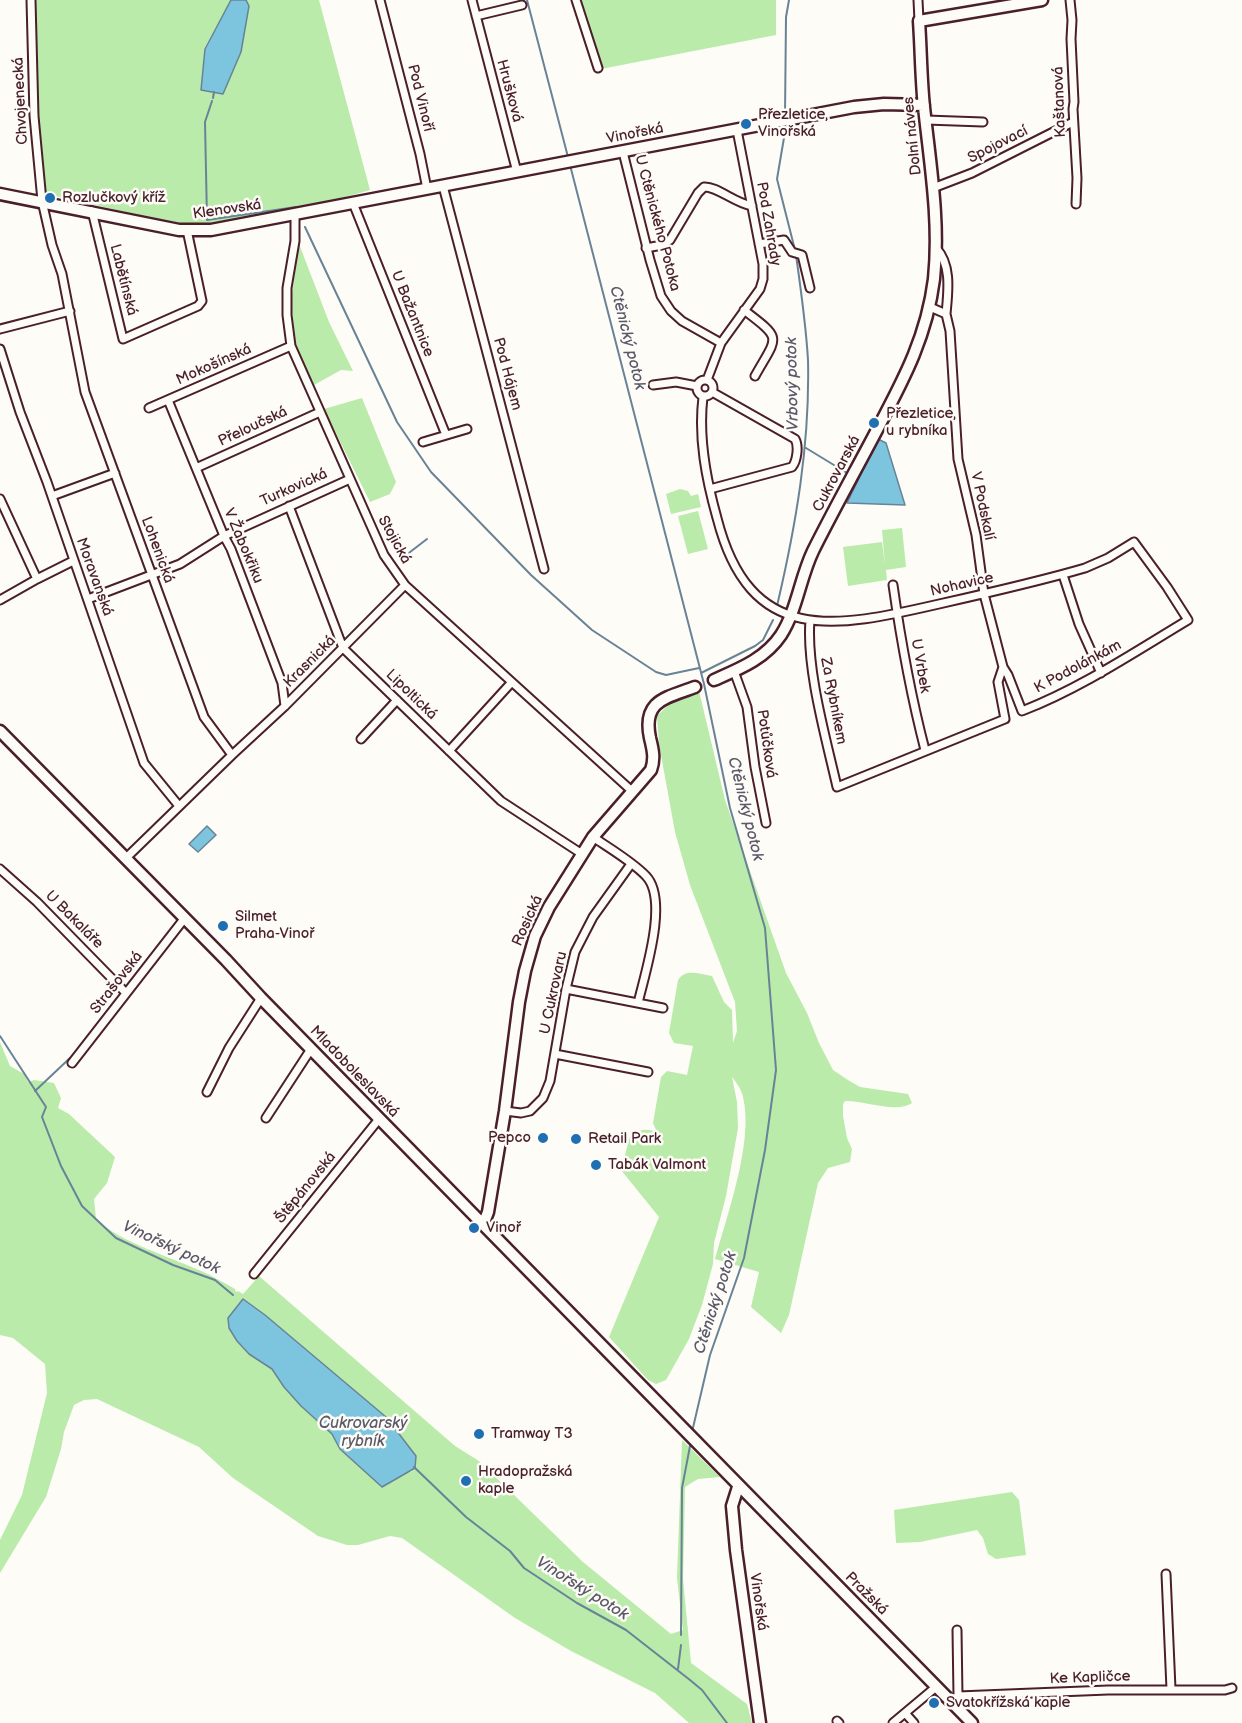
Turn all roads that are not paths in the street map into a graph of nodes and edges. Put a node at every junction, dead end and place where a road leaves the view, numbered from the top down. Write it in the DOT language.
graph roads {
  1 [pos="31,0"];
  2 [pos="380,0"];
  3 [pos="472,0"];
  4 [pos="576,0"];
  5 [pos="918,0"];
  6 [pos="1042,0"];
  7 [pos="1070,0"];
  8 [pos="522,5"];
  9 [pos="476,16"];
  10 [pos="919,21"];
  11 [pos="598,68"];
  12 [pos="924,105"];
  13 [pos="926,120"];
  14 [pos="983,122"];
  15 [pos="1073,122"];
  16 [pos="737,130"];
  17 [pos="623,152"];
  18 [pos="517,172"];
  19 [pos="443,186"];
  20 [pos="933,188"];
  21 [pos="427,189"];
  22 [pos="0,194"];
  23 [pos="42,201"];
  24 [pos="353,203"];
  25 [pos="1076,204"];
  26 [pos="752,206"];
  27 [pos="92,211"];
  28 [pos="295,214"];
  29 [pos="187,230"];
  30 [pos="759,244"];
  31 [pos="646,248"];
  32 [pos="936,248"];
  33 [pos="810,288"];
  34 [pos="930,307"];
  35 [pos="744,310"];
  36 [pos="70,311"];
  37 [pos="946,314"];
  38 [pos="0,330"];
  39 [pos="721,343"];
  40 [pos="291,346"];
  41 [pos="0,349"];
  42 [pos="755,376"];
  43 [pos="707,380"];
  44 [pos="653,385"];
  45 [pos="697,386"];
  46 [pos="712,392"];
  47 [pos="703,397"];
  48 [pos="168,400"];
  49 [pos="149,408"];
  50 [pos="320,411"];
  51 [pos="467,429"];
  52 [pos="446,435"];
  53 [pos="423,442"];
  54 [pos="196,468"];
  55 [pos="115,474"];
  56 [pos="350,478"];
  57 [pos="710,489"];
  58 [pos="52,496"];
  59 [pos="0,499"];
  60 [pos="289,506"];
  61 [pos="224,536"];
  62 [pos="74,561"];
  63 [pos="544,569"];
  64 [pos="152,575"];
  65 [pos="1063,575"];
  66 [pos="37,579"];
  67 [pos="405,585"];
  68 [pos="893,585"];
  69 [pos="984,594"];
  70 [pos="88,599"];
  71 [pos="0,600"];
  72 [pos="897,614"];
  73 [pos="790,616"];
  74 [pos="1188,620"];
  75 [pos="810,621"];
  76 [pos="342,648"];
  77 [pos="1003,667"];
  78 [pos="734,671"];
  79 [pos="1101,673"];
  80 [pos="714,680"];
  81 [pos="511,683"];
  82 [pos="695,687"];
  83 [pos="397,700"];
  84 [pos="285,706"];
  85 [pos="0,731"];
  86 [pos="361,739"];
  87 [pos="926,750"];
  88 [pos="449,751"];
  89 [pos="232,755"];
  90 [pos="633,792"];
  91 [pos="178,806"];
  92 [pos="766,823"];
  93 [pos="593,837"];
  94 [pos="582,854"];
  95 [pos="125,859"];
  96 [pos="631,864"];
  97 [pos="0,869"];
  98 [pos="184,919"];
  99 [pos="566,989"];
  100 [pos="126,993"];
  101 [pos="261,998"];
  102 [pos="639,1003"];
  103 [pos="663,1008"];
  104 [pos="311,1049"];
  105 [pos="555,1054"];
  106 [pos="72,1063"];
  107 [pos="648,1072"];
  108 [pos="207,1092"];
  109 [pos="505,1111"];
  110 [pos="266,1118"];
  111 [pos="379,1119"];
  112 [pos="483,1225"];
  113 [pos="254,1275"];
  114 [pos="699,1446"];
  115 [pos="738,1486"];
  116 [pos="1166,1574"];
  117 [pos="957,1630"];
  118 [pos="936,1687"];
  119 [pos="1232,1688"];
  120 [pos="1171,1689"];
  121 [pos="955,1699"];
  122 [pos="904,1713"];
  123 [pos="760,1723"];
  124 [pos="893,1723"];
  125 [pos="914,1723"];
  126 [pos="972,1723"];
  1 -- 23 [label="street, Chvojenecká"];
  2 -- 21 [label="street, Pod Vinoří"];
  3 -- 9 [label="street, Hrušková"];
  4 -- 11 [label="street"];
  5 -- 10 [label="street"];
  6 -- 10 [label="street"];
  7 -- 15 [label="street, Kaštanová"];
  8 -- 9 [label="street"];
  9 -- 18 [label="street, Hrušková"];
  10 -- 12 [label="street, Dolní náves"];
  12 -- 13 [label="street, Dolní náves"];
  12 -- 16 [label="street, Vinořská"];
  13 -- 14 [label="street"];
  13 -- 20 [label="street, Dolní náves"];
  15 -- 20 [label="street, Spojovací"];
  15 -- 25 [label="street, Kaštanová"];
  16 -- 17 [label="street, Vinořská"];
  16 -- 26 [label="street, Pod Zahrady"];
  17 -- 18 [label="street, Vinořská"];
  17 -- 31 [label="street, U Ctěnického Potoka"];
  18 -- 19 [label="street, Vinořská"];
  19 -- 21 [label="street, Vinořská"];
  19 -- 63 [label="street, Pod Hájem"];
  20 -- 32 [label="street, Dolní náves"];
  21 -- 24 [label="street, Vinořská"];
  22 -- 23 [label="street, Klenovská"];
  23 -- 27 [label="street, Klenovská"];
  23 -- 36 [label="street, Lohenická"];
  24 -- 28 [label="street, Klenovská"];
  24 -- 52 [label="street, U Bažantnice"];
  26 -- 30 [label="street, Pod Zahrady"];
  26 -- 31 [label="street"];
  27 -- 29 [label="street, Klenovská"];
  27 -- 29 [label="street, Labětínská"];
  28 -- 29 [label="street, Klenovská"];
  28 -- 40 [label="street, Stojická"];
  30 -- 33 [label="street"];
  30 -- 35 [label="street, Pod Zahrady"];
  31 -- 39 [label="street, U Ctěnického Potoka"];
  32 -- 34 [label="street, Cukrovarská"];
  32 -- 37 [label="street, V Podskalí"];
  34 -- 37 [label="street"];
  34 -- 73 [label="street, Cukrovarská"];
  35 -- 39 [label="street, Pod Zahrady"];
  35 -- 42 [label="street"];
  36 -- 38 [label="street"];
  36 -- 55 [label="street, Lohenická"];
  37 -- 69 [label="street, V Podskalí"];
  39 -- 43 [label="street, Pod Zahrady"];
  40 -- 48 [label="street, Mokošínská"];
  40 -- 50 [label="street, Stojická"];
  41 -- 58 [label="street, Moravanská"];
  43 -- 45 [label="street"];
  43 -- 46 [label="street"];
  44 -- 45 [label="street"];
  45 -- 47 [label="street"];
  46 -- 47 [label="street"];
  46 -- 57 [label="street"];
  47 -- 57 [label="street"];
  48 -- 49 [label="street, Mokošínská"];
  48 -- 54 [label="street, V Žabokřiku"];
  50 -- 54 [label="street, Přeloučská"];
  50 -- 56 [label="street, Stojická"];
  51 -- 52 [label="street"];
  52 -- 53 [label="street"];
  54 -- 61 [label="street, V Žabokřiku"];
  55 -- 58 [label="street"];
  55 -- 64 [label="street, Lohenická"];
  56 -- 60 [label="street, Turkovická"];
  56 -- 67 [label="street, Stojická"];
  57 -- 73 [label="street"];
  58 -- 62 [label="street, Moravanská"];
  59 -- 66 [label="street"];
  60 -- 61 [label="street, Turkovická"];
  60 -- 76 [label="street, Lipoltická"];
  61 -- 64 [label="street, Turkovická"];
  61 -- 84 [label="street, V Žabokřiku"];
  62 -- 66 [label="street"];
  62 -- 70 [label="street, Moravanská"];
  64 -- 70 [label="street, Turkovická"];
  64 -- 89 [label="street, Lohenická"];
  65 -- 69 [label="street, Nohavice"];
  65 -- 74 [label="street, Nohavice"];
  65 -- 79 [label="street"];
  66 -- 71 [label="street"];
  67 -- 76 [label="street, Krasnická"];
  67 -- 81 [label="street, Stojická"];
  68 -- 72 [label="street, U Vrbek"];
  69 -- 72 [label="street, Nohavice"];
  69 -- 77 [label="street, V Podskalí"];
  70 -- 91 [label="street, Moravanská"];
  72 -- 75 [label="street, Nohavice"];
  72 -- 87 [label="street, U Vrbek"];
  73 -- 75 [label="street, Nohavice"];
  73 -- 78 [label="street, Cukrovarská"];
  74 -- 79 [label="street, K Podolánkám"];
  75 -- 87 [label="street, Za Rybníkem"];
  76 -- 83 [label="street, Lipoltická"];
  76 -- 84 [label="street, Krasnická"];
  77 -- 79 [label="street, K Podolánkám"];
  77 -- 87 [label="street, V Podskalí"];
  78 -- 80 [label="street, Cukrovarská"];
  78 -- 92 [label="street, Potůčková"];
  81 -- 88 [label="street"];
  81 -- 90 [label="street, Stojická"];
  82 -- 90 [label="street, Rosická"];
  83 -- 86 [label="street"];
  83 -- 88 [label="street, Lipoltická"];
  84 -- 89 [label="street, Krasnická"];
  85 -- 95 [label="street, Mladoboleslavská"];
  88 -- 94 [label="street, Lipoltická"];
  89 -- 91 [label="street"];
  90 -- 93 [label="street, Rosická"];
  91 -- 95 [label="street"];
  93 -- 94 [label="street, Rosická"];
  93 -- 96 [label="street"];
  94 -- 109 [label="street, Rosická"];
  95 -- 98 [label="street, Mladoboleslavská"];
  96 -- 99 [label="street, U Cukrovaru"];
  96 -- 102 [label="street"];
  97 -- 100 [label="street, U Bakaláře"];
  98 -- 100 [label="street, Strašovská"];
  98 -- 101 [label="street, Mladoboleslavská"];
  99 -- 102 [label="street"];
  99 -- 105 [label="street, U Cukrovaru"];
  100 -- 106 [label="street, Strašovská"];
  101 -- 104 [label="street, Mladoboleslavská"];
  101 -- 108 [label="street"];
  102 -- 103 [label="street"];
  104 -- 110 [label="street"];
  104 -- 111 [label="street, Mladoboleslavská"];
  105 -- 107 [label="street"];
  105 -- 109 [label="street, U Cukrovaru"];
  109 -- 112 [label="street, Rosická"];
  111 -- 112 [label="street, Mladoboleslavská"];
  111 -- 113 [label="street, Štěpánovská"];
  112 -- 114 [label="street, Mladoboleslavská"];
  114 -- 115 [label="street, Pražská"];
  115 -- 118 [label="street, Pražská"];
  115 -- 123 [label="street, Vinořská"];
  116 -- 120 [label="street"];
  117 -- 121 [label="street"];
  118 -- 121 [label="street, Pražská"];
  118 -- 122 [label="street"];
  119 -- 120 [label="street, Ke Kapličce"];
  120 -- 121 [label="street, Ke Kapličce"];
  121 -- 126 [label="street, Pražská"];
  122 -- 124 [label="street"];
  122 -- 125 [label="street"];
}
